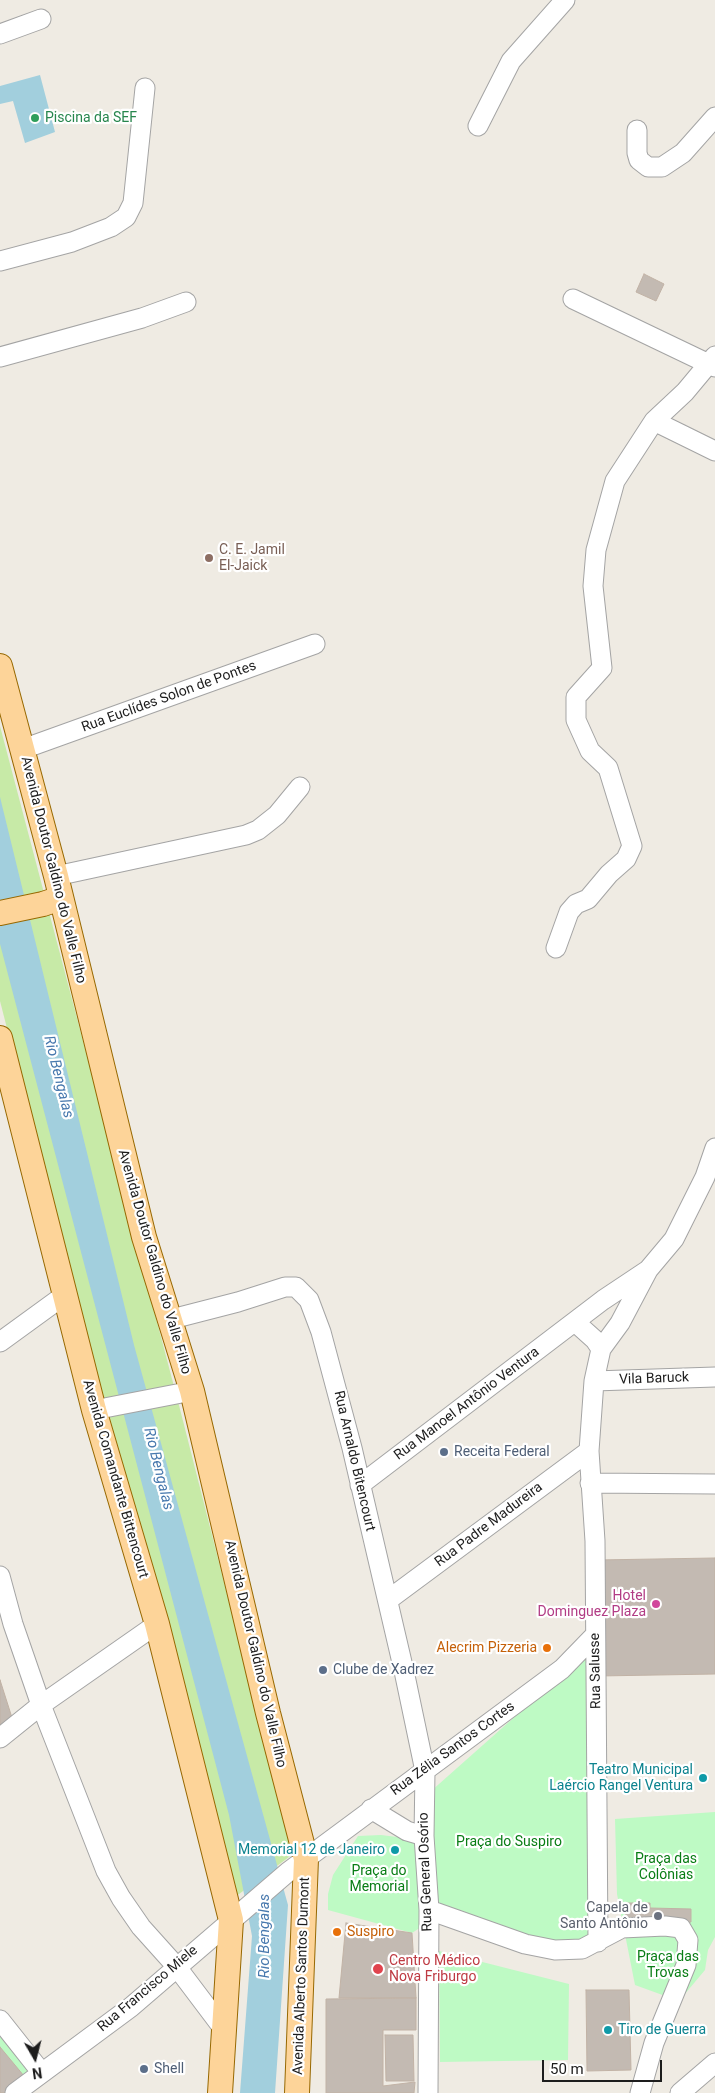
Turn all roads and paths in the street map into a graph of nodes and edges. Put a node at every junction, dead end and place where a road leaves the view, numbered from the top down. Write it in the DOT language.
graph roads {
  1 [pos="566,0"];
  2 [pos="41,19"];
  3 [pos="0,34"];
  4 [pos="145,88"];
  5 [pos="715,117"];
  6 [pos="478,126"];
  7 [pos="637,130"];
  8 [pos="0,261"];
  9 [pos="572,299"];
  10 [pos="186,302"];
  11 [pos="0,357"];
  12 [pos="713,362"];
  13 [pos="654,421"];
  14 [pos="715,451"];
  15 [pos="315,644"];
  16 [pos="0,666"];
  17 [pos="23,749"];
  18 [pos="300,787"];
  19 [pos="53,893"];
  20 [pos="0,913"];
  21 [pos="556,948"];
  22 [pos="0,1038"];
  23 [pos="715,1148"];
  24 [pos="648,1270"];
  25 [pos="66,1294"];
  26 [pos="168,1320"];
  27 [pos="575,1322"];
  28 [pos="0,1342"];
  29 [pos="601,1349"];
  30 [pos="715,1377"];
  31 [pos="594,1381"];
  32 [pos="192,1391"];
  33 [pos="94,1410"];
  34 [pos="589,1451"];
  35 [pos="590,1483"];
  36 [pos="715,1484"];
  37 [pos="360,1485"];
  38 [pos="0,1576"];
  39 [pos="388,1600"];
  40 [pos="156,1624"];
  41 [pos="595,1635"];
  42 [pos="41,1705"];
  43 [pos="0,1738"];
  44 [pos="425,1771"];
  45 [pos="372,1809"];
  46 [pos="424,1836"];
  47 [pos="297,1866"];
  48 [pos="429,1910"];
  49 [pos="237,1915"];
  50 [pos="598,1942"];
  51 [pos="176,1966"];
  52 [pos="0,2020"];
  53 [pos="225,2031"];
  54 [pos="715,2063"];
  55 [pos="42,2073"];
  56 [pos="15,2093"];
  57 [pos="220,2093"];
  58 [pos="297,2093"];
  59 [pos="428,2093"];
  60 [pos="640,2093"];
  61 [pos="680,2093"];
  1 -- 6 [label="street"];
  2 -- 3 [label="street"];
  4 -- 8 [label="street"];
  5 -- 7 [label="street"];
  9 -- 12 [label="street"];
  10 -- 11 [label="street"];
  12 -- 13 [label="street"];
  13 -- 14 [label="street"];
  13 -- 21 [label="street"];
  15 -- 17 [label="street, Rua Euclídes Solon de Pontes"];
  16 -- 17 [label="main road, Avenida Doutor Galdino do Valle Filho"];
  17 -- 19 [label="main road, Avenida Doutor Galdino do Valle Filho"];
  18 -- 19 [label="street"];
  19 -- 20 [label="main road"];
  19 -- 26 [label="main road, Avenida Doutor Galdino do Valle Filho"];
  22 -- 25 [label="main road, Avenida Comandante Bittencourt"];
  23 -- 24 [label="street"];
  24 -- 27 [label="street, Rua Manoel Antônio Ventura"];
  24 -- 29 [label="street"];
  25 -- 28 [label="street"];
  25 -- 33 [label="main road, Avenida Comandante Bittencourt"];
  26 -- 32 [label="main road, Avenida Doutor Galdino do Valle Filho"];
  26 -- 37 [label="street, Rua Arnaldo Bitencourt"];
  27 -- 29 [label="street"];
  27 -- 37 [label="street, Rua Manoel Antônio Ventura"];
  29 -- 31 [label="street, Rua Salusse"];
  30 -- 31 [label="street, Vila Baruck"];
  31 -- 34 [label="street, Rua Salusse"];
  32 -- 33 [label="street"];
  32 -- 47 [label="main road, Avenida Doutor Galdino do Valle Filho"];
  33 -- 40 [label="main road, Avenida Comandante Bittencourt"];
  34 -- 35 [label="street, Rua Salusse"];
  34 -- 39 [label="street, Rua Padre Madureira"];
  35 -- 36 [label="street"];
  35 -- 41 [label="street, Rua Salusse"];
  37 -- 39 [label="street, Rua Arnaldo Bitencourt"];
  38 -- 42 [label="street"];
  39 -- 44 [label="street, Rua Arnaldo Bitencourt"];
  40 -- 42 [label="street"];
  40 -- 49 [label="main road, Avenida Comandante Bittencourt"];
  41 -- 44 [label="street, Rua Zélia Santos Cortes"];
  41 -- 50 [label="street, Rua Salusse"];
  42 -- 43 [label="street"];
  42 -- 51 [label="street"];
  44 -- 45 [label="street, Rua Zélia Santos Cortes"];
  44 -- 46 [label="street, Rua General Osório"];
  45 -- 46 [label="street"];
  45 -- 47 [label="street, Rua Zélia Santos Cortes"];
  46 -- 48 [label="street, Rua General Osório"];
  47 -- 49 [label="street, Rua Francisco Miele"];
  47 -- 58 [label="main road, Avenida Alberto Santos Dumont"];
  48 -- 50 [label="street"];
  48 -- 59 [label="street, Rua General Osório"];
  49 -- 51 [label="street, Rua Francisco Miele"];
  49 -- 53 [label="main road, Avenida Comandante Bittencourt"];
  50 -- 60 [label="street"];
  51 -- 53 [label="street"];
  51 -- 55 [label="street, Rua Francisco Miele"];
  52 -- 55 [label="street"];
  53 -- 57 [label="main road, Avenida Comandante Bittencourt"];
  54 -- 61 [label="street"];
  55 -- 56 [label="street, Rua Francisco Miele"];
}
